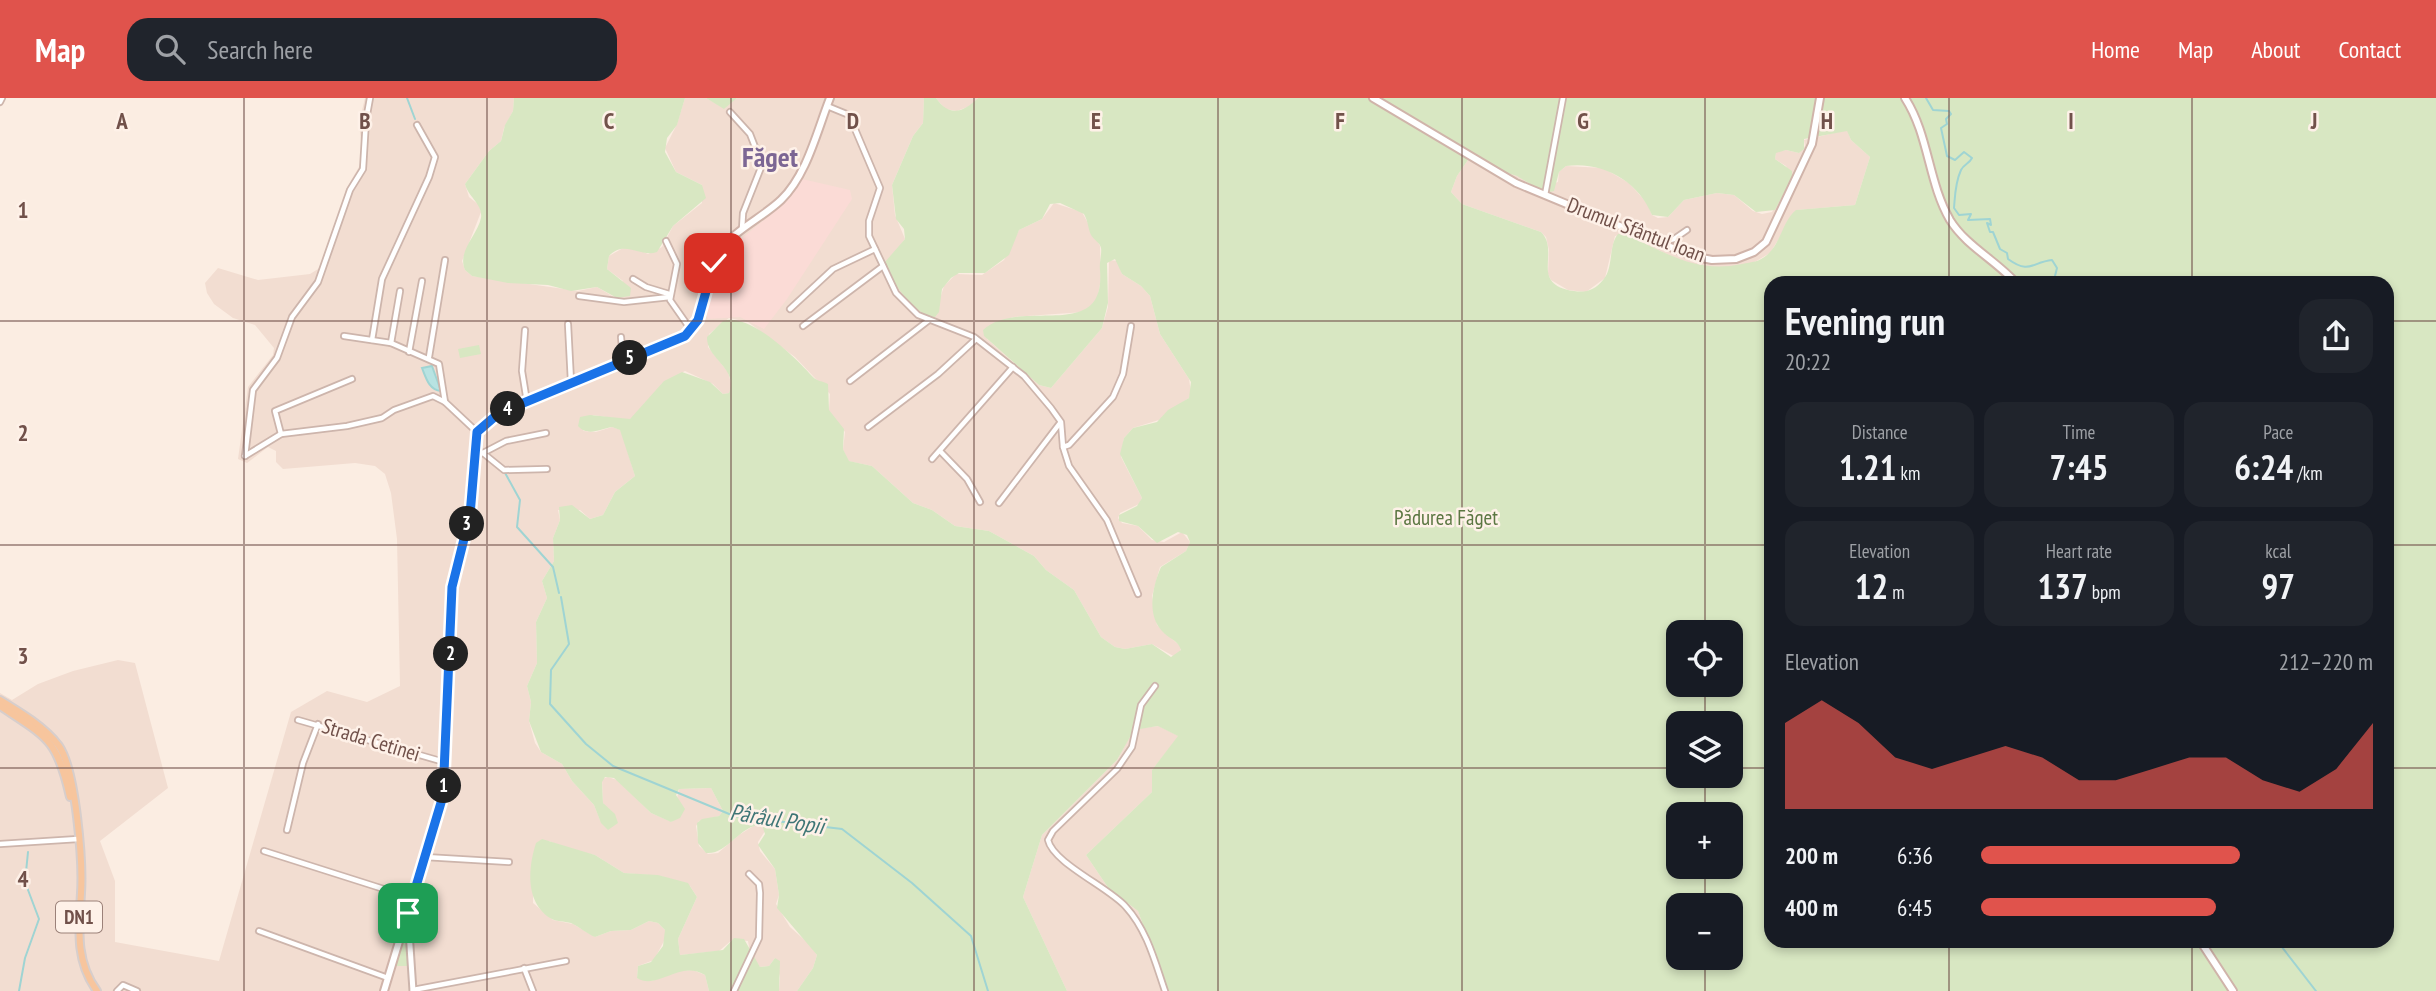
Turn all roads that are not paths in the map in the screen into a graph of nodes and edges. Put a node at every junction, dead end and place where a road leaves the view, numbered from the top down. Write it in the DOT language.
graph roads {
  1 [pos="370,98"];
  2 [pos="1373,98"];
  3 [pos="1563,98"];
  4 [pos="1820,98"];
  5 [pos="1905,98"];
  6 [pos="828,102"];
  7 [pos="730,112"];
  8 [pos="417,125"];
  9 [pos="1545,195"];
  10 [pos="743,229"];
  11 [pos="1688,230"];
  12 [pos="666,241"];
  13 [pos="1660,242"];
  14 [pos="875,249"];
  15 [pos="445,260"];
  16 [pos="883,266"];
  17 [pos="2008,276"];
  18 [pos="633,278"];
  19 [pos="422,281"];
  20 [pos="400,291"];
  21 [pos="670,295"];
  22 [pos="579,296"];
  23 [pos="790,309"];
  24 [pos="929,320"];
  25 [pos="568,324"];
  26 [pos="803,326"];
  27 [pos="1131,326"];
  28 [pos="525,330"];
  29 [pos="691,330"];
  30 [pos="344,336"];
  31 [pos="621,337"];
  32 [pos="976,339"];
  33 [pos="372,341"];
  34 [pos="391,343"];
  35 [pos="409,352"];
  36 [pos="429,357"];
  37 [pos="623,360"];
  38 [pos="1013,367"];
  39 [pos="352,379"];
  40 [pos="850,381"];
  41 [pos="571,382"];
  42 [pos="445,402"];
  43 [pos="527,403"];
  44 [pos="1061,422"];
  45 [pos="868,427"];
  46 [pos="477,432"];
  47 [pos="546,433"];
  48 [pos="281,434"];
  49 [pos="1063,447"];
  50 [pos="940,451"];
  51 [pos="483,453"];
  52 [pos="474,454"];
  53 [pos="932,459"];
  54 [pos="547,469"];
  55 [pos="980,502"];
  56 [pos="999,503"];
  57 [pos="1138,594"];
  58 [pos="1155,685"];
  59 [pos="0,700"];
  60 [pos="0,706"];
  61 [pos="298,720"];
  62 [pos="318,724"];
  63 [pos="444,762"];
  64 [pos="75,819"];
  65 [pos="287,830"];
  66 [pos="78,839"];
  67 [pos="0,844"];
  68 [pos="264,851"];
  69 [pos="425,857"];
  70 [pos="509,862"];
  71 [pos="749,874"];
  72 [pos="412,898"];
  73 [pos="404,925"];
  74 [pos="259,931"];
  75 [pos="2206,948"];
  76 [pos="566,961"];
  77 [pos="524,968"];
  78 [pos="388,978"];
  79 [pos="413,990"];
  80 [pos="97,991"];
  81 [pos="117,991"];
  82 [pos="137,991"];
  83 [pos="384,991"];
  84 [pos="533,991"];
  85 [pos="734,991"];
  86 [pos="1165,991"];
  87 [pos="2233,991"];
  1 -- 48 [label="street"];
  2 -- 9 [label="main road, Drumul Sfântul Ioan"];
  3 -- 9 [label="street"];
  4 -- 13 [label="main road, Drumul Sfântul Ioan"];
  5 -- 17 [label="main road"];
  6 -- 10 [label="main road"];
  6 -- 14 [label="street"];
  7 -- 10 [label="street"];
  8 -- 33 [label="street"];
  9 -- 13 [label="main road, Drumul Sfântul Ioan"];
  10 -- 29 [label="main road"];
  11 -- 13 [label="street"];
  12 -- 21 [label="street"];
  14 -- 16 [label="street"];
  14 -- 23 [label="street"];
  15 -- 36 [label="street"];
  16 -- 24 [label="street"];
  16 -- 26 [label="street"];
  18 -- 21 [label="street"];
  19 -- 35 [label="street"];
  20 -- 34 [label="street"];
  21 -- 22 [label="street"];
  21 -- 29 [label="street"];
  24 -- 32 [label="street"];
  24 -- 40 [label="street"];
  25 -- 41 [label="street"];
  27 -- 49 [label="street"];
  28 -- 43 [label="street"];
  29 -- 37 [label="main road"];
  30 -- 33 [label="street"];
  31 -- 37 [label="street"];
  32 -- 38 [label="street"];
  32 -- 45 [label="street"];
  33 -- 34 [label="street"];
  34 -- 35 [label="street"];
  35 -- 36 [label="street"];
  36 -- 42 [label="street"];
  37 -- 41 [label="main road"];
  38 -- 44 [label="street"];
  38 -- 50 [label="street"];
  39 -- 48 [label="street"];
  41 -- 43 [label="main road"];
  42 -- 46 [label="street"];
  42 -- 48 [label="street"];
  43 -- 46 [label="main road"];
  44 -- 49 [label="street"];
  44 -- 56 [label="street"];
  46 -- 52 [label="main road"];
  47 -- 51 [label="street"];
  49 -- 57 [label="street"];
  50 -- 53 [label="street"];
  50 -- 55 [label="street"];
  51 -- 52 [label="street"];
  51 -- 54 [label="street"];
  52 -- 63 [label="main road"];
  58 -- 86 [label="street"];
  59 -- 64 [label="main road, DN1"];
  60 -- 64 [label="main road, DN1"];
  61 -- 62 [label="street, Strada Cetinei"];
  62 -- 63 [label="street, Strada Cetinei"];
  62 -- 65 [label="street"];
  63 -- 69 [label="main road"];
  64 -- 66 [label="main road, DN1"];
  66 -- 67 [label="street"];
  66 -- 80 [label="main road, DN1"];
  68 -- 72 [label="street"];
  69 -- 70 [label="street"];
  69 -- 72 [label="main road"];
  71 -- 85 [label="street"];
  72 -- 73 [label="main road"];
  73 -- 78 [label="main road"];
  73 -- 79 [label="street"];
  74 -- 78 [label="street"];
  75 -- 87 [label="main road"];
  76 -- 77 [label="street"];
  77 -- 79 [label="street"];
  77 -- 84 [label="street"];
  78 -- 83 [label="main road"];
  81 -- 82 [label="street"];
}
